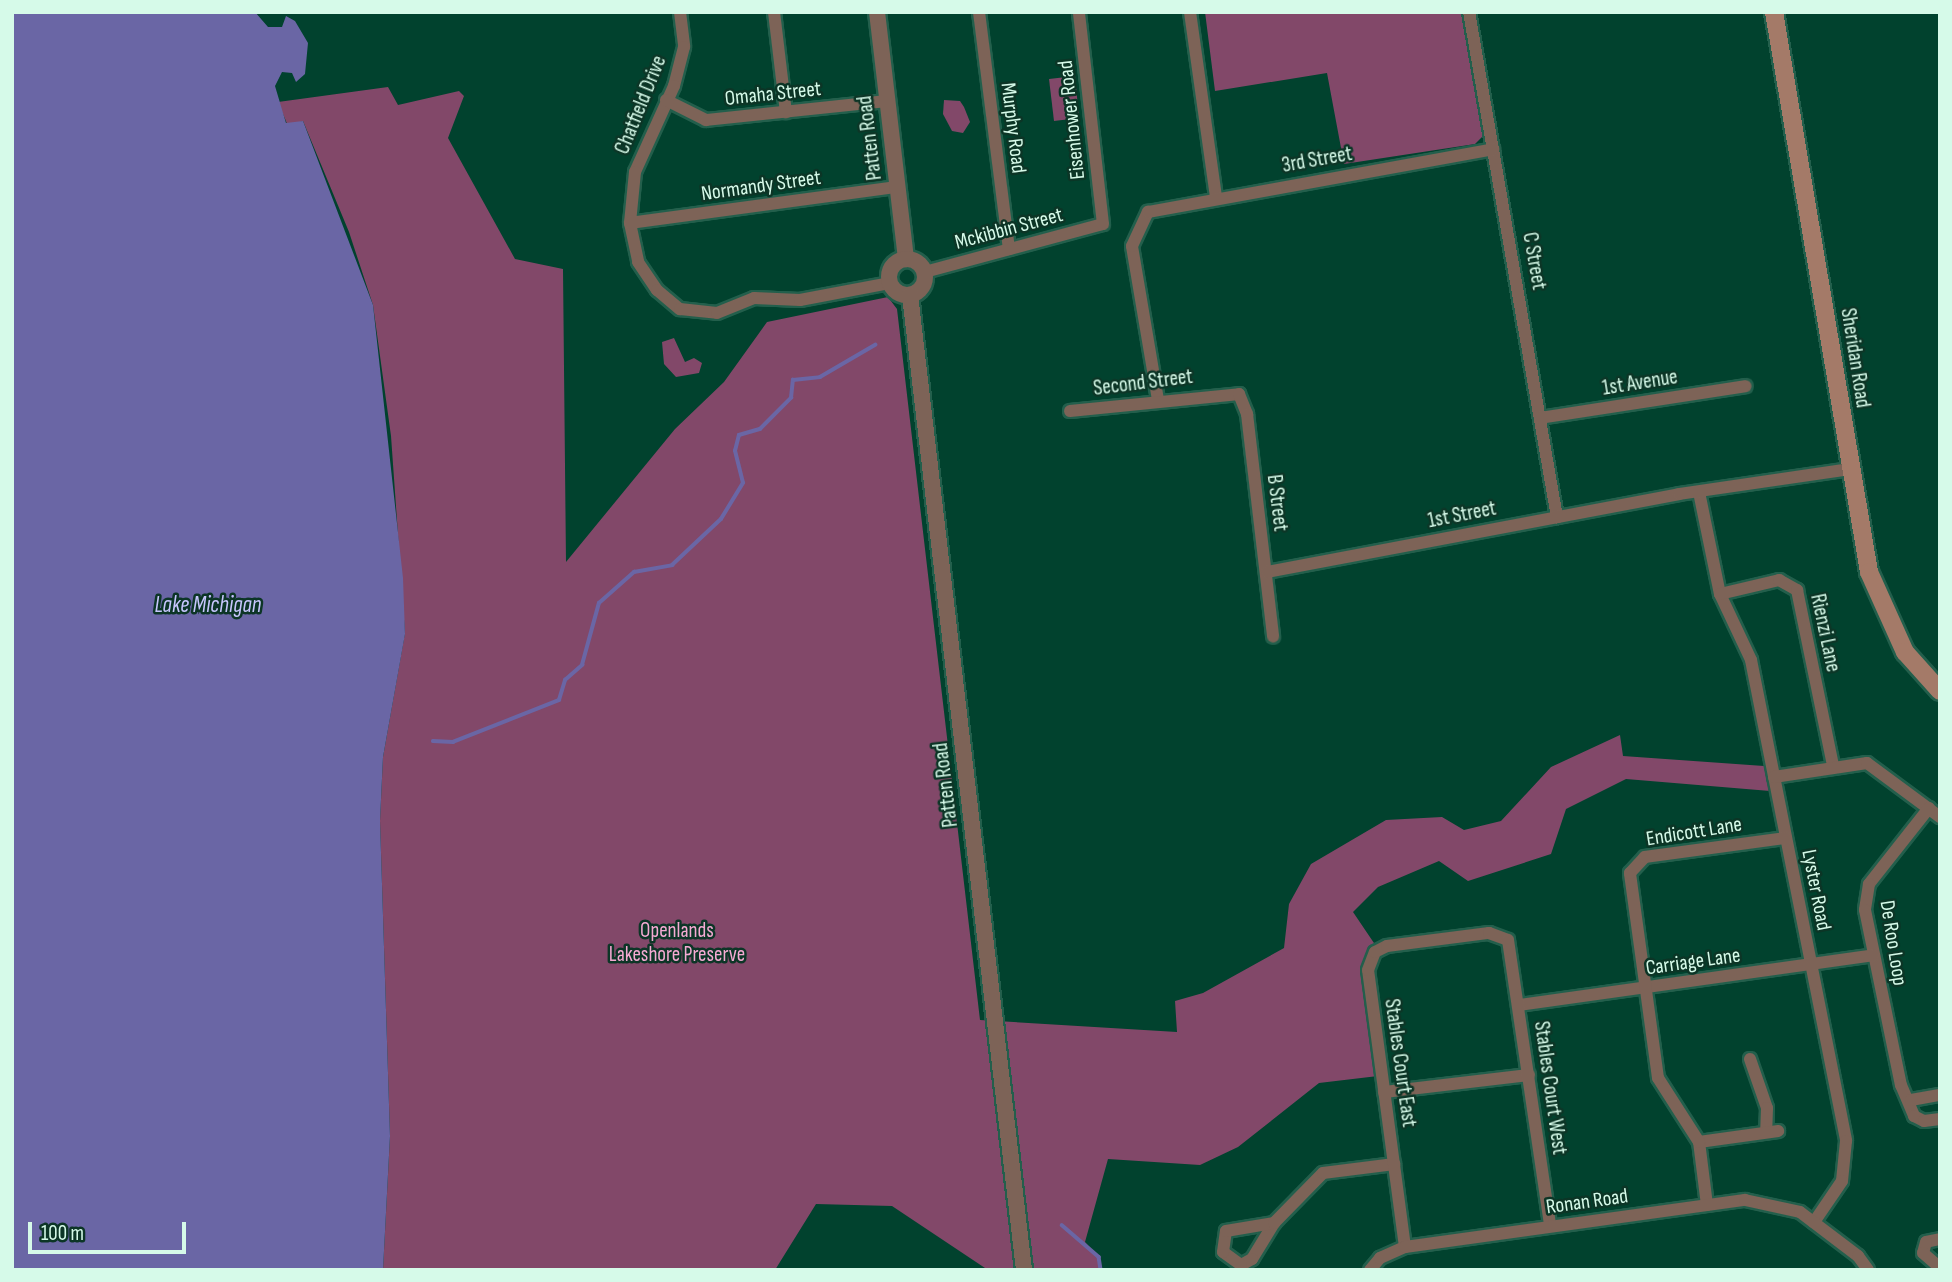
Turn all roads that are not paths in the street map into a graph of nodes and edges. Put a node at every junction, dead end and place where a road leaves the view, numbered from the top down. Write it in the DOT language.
graph roads {
  1 [pos="680,12"];
  2 [pos="774,12"];
  3 [pos="877,12"];
  4 [pos="979,12"];
  5 [pos="1079,12"];
  6 [pos="1191,12"];
  7 [pos="1469,12"];
  8 [pos="1774,12"];
  9 [pos="666,100"];
  10 [pos="888,102"];
  11 [pos="786,112"];
  12 [pos="1493,149"];
  13 [pos="897,187"];
  14 [pos="1216,197"];
  15 [pos="630,223"];
  16 [pos="1103,224"];
  17 [pos="1009,249"];
  18 [pos="906,259"];
  19 [pos="925,272"];
  20 [pos="890,283"];
  21 [pos="910,295"];
  22 [pos="1746,386"];
  23 [pos="1222,392"];
  24 [pos="1158,400"];
  25 [pos="1070,411"];
  26 [pos="1540,418"];
  27 [pos="1851,469"];
  28 [pos="1699,492"];
  29 [pos="1557,517"];
  30 [pos="1267,572"];
  31 [pos="1720,594"];
  32 [pos="1273,636"];
  33 [pos="1940,691"];
  34 [pos="1833,765"];
  35 [pos="1774,777"];
  36 [pos="1929,808"];
  37 [pos="1940,817"];
  38 [pos="1786,838"];
  39 [pos="1512,955"];
  40 [pos="1873,955"];
  41 [pos="1812,965"];
  42 [pos="1646,988"];
  43 [pos="1519,1005"];
  44 [pos="1750,1059"];
  45 [pos="1529,1075"];
  46 [pos="1384,1092"];
  47 [pos="1940,1095"];
  48 [pos="1910,1100"];
  49 [pos="1940,1119"];
  50 [pos="1699,1142"];
  51 [pos="1394,1164"];
  52 [pos="1707,1205"];
  53 [pos="1814,1222"];
  54 [pos="1274,1223"];
  55 [pos="1550,1226"];
  56 [pos="1940,1239"];
  57 [pos="1405,1247"];
  58 [pos="1940,1268"];
  59 [pos="1024,1270"];
  60 [pos="1370,1270"];
  61 [pos="1867,1270"];
  1 -- 9 [label="street, Chatfield Drive"];
  2 -- 11 [label="street"];
  3 -- 10 [label="street, Patten Road"];
  4 -- 17 [label="street, Murphy Road"];
  5 -- 16 [label="street, Eisenhower Road"];
  6 -- 14 [label="street"];
  7 -- 12 [label="street, C Street"];
  8 -- 27 [label="main road, Sheridan Road"];
  9 -- 11 [label="street, Omaha Street"];
  9 -- 15 [label="street, Chatfield Drive"];
  10 -- 11 [label="street, Omaha Street"];
  10 -- 13 [label="street, Patten Road"];
  12 -- 14 [label="street, 3rd Street"];
  12 -- 26 [label="street, C Street"];
  13 -- 15 [label="street, Normandy Street"];
  13 -- 18 [label="street, Patten Road"];
  14 -- 24 [label="street, 3rd Street"];
  15 -- 20 [label="street, Chatfield Drive"];
  16 -- 17 [label="street, Mckibbin Street"];
  17 -- 19 [label="street, Mckibbin Street"];
  18 -- 19 [label="street"];
  18 -- 20 [label="street"];
  19 -- 21 [label="street"];
  20 -- 21 [label="street"];
  21 -- 59 [label="street, Patten Road"];
  22 -- 26 [label="street, 1st Avenue"];
  23 -- 24 [label="street, Second Street"];
  23 -- 30 [label="street, B Street"];
  24 -- 25 [label="street, Second Street"];
  26 -- 29 [label="street, C Street"];
  27 -- 28 [label="street, 1st Street"];
  27 -- 33 [label="main road, Sheridan Road"];
  28 -- 29 [label="street, 1st Street"];
  28 -- 31 [label="street, Lyster Road"];
  29 -- 30 [label="street, 1st Street"];
  30 -- 32 [label="street, B Street"];
  31 -- 34 [label="street, Rienzi Lane"];
  31 -- 35 [label="street, Lyster Road"];
  34 -- 35 [label="street"];
  34 -- 36 [label="street"];
  35 -- 38 [label="street, Lyster Road"];
  36 -- 37 [label="street"];
  36 -- 40 [label="street, De Roo Loop"];
  38 -- 41 [label="street, Lyster Road"];
  38 -- 42 [label="street, Endicott Lane"];
  39 -- 43 [label="street, Stables Court West"];
  39 -- 46 [label="street, Stables Court East"];
  40 -- 41 [label="street, Carriage Lane"];
  40 -- 48 [label="street, De Roo Loop"];
  41 -- 42 [label="street, Carriage Lane"];
  41 -- 53 [label="street, Lyster Road"];
  42 -- 43 [label="street, Carriage Lane"];
  42 -- 50 [label="street"];
  43 -- 45 [label="street, Stables Court West"];
  44 -- 50 [label="street"];
  45 -- 46 [label="street"];
  45 -- 55 [label="street, Stables Court West"];
  46 -- 51 [label="street, Stables Court East"];
  47 -- 48 [label="street"];
  48 -- 49 [label="street, De Roo Loop"];
  50 -- 52 [label="street"];
  51 -- 54 [label="street"];
  51 -- 57 [label="street, Stables Court East"];
  52 -- 53 [label="street, Ronan Road"];
  52 -- 55 [label="street, Ronan Road"];
  53 -- 61 [label="street"];
  55 -- 57 [label="street, Ronan Road"];
  56 -- 58 [label="street"];
  57 -- 60 [label="street, Ronan Road"];
}
